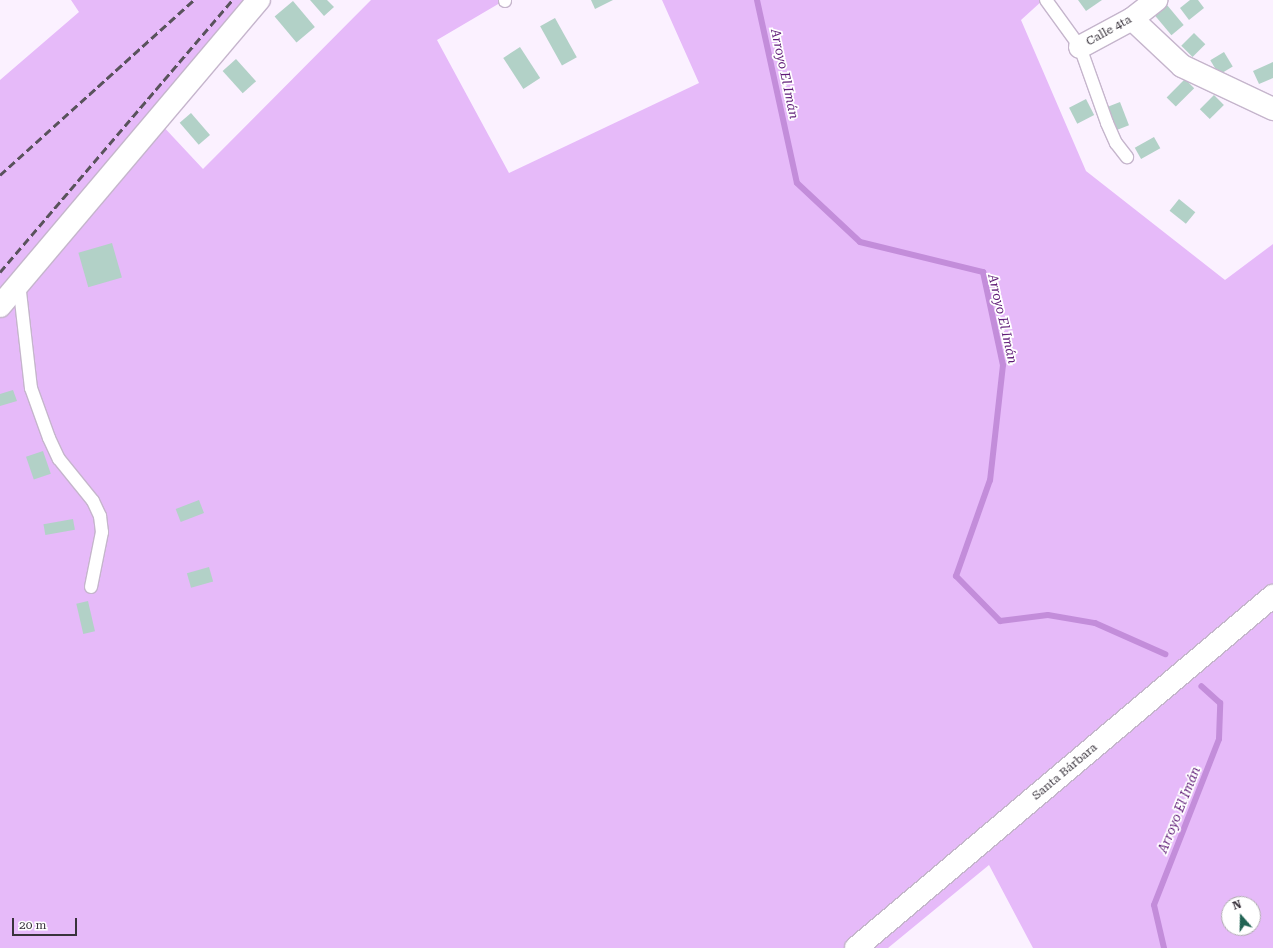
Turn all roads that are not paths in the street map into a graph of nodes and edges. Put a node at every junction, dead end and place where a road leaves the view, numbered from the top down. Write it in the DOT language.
graph roads {
  1 [pos="259,0"];
  2 [pos="1046,0"];
  3 [pos="1156,0"];
  4 [pos="1132,19"];
  5 [pos="1080,47"];
  6 [pos="1273,109"];
  7 [pos="1127,157"];
  8 [pos="19,284"];
  9 [pos="0,306"];
  10 [pos="91,587"];
  11 [pos="1273,596"];
  12 [pos="856,948"];
  1 -- 8 [label="street"];
  2 -- 5 [label="lane"];
  3 -- 4 [label="street, Calle 4ta"];
  4 -- 5 [label="street, Calle 4ta"];
  4 -- 6 [label="street"];
  5 -- 7 [label="lane"];
  8 -- 9 [label="street"];
  8 -- 10 [label="lane"];
  11 -- 12 [label="street, Santa Bárbara"];
}
